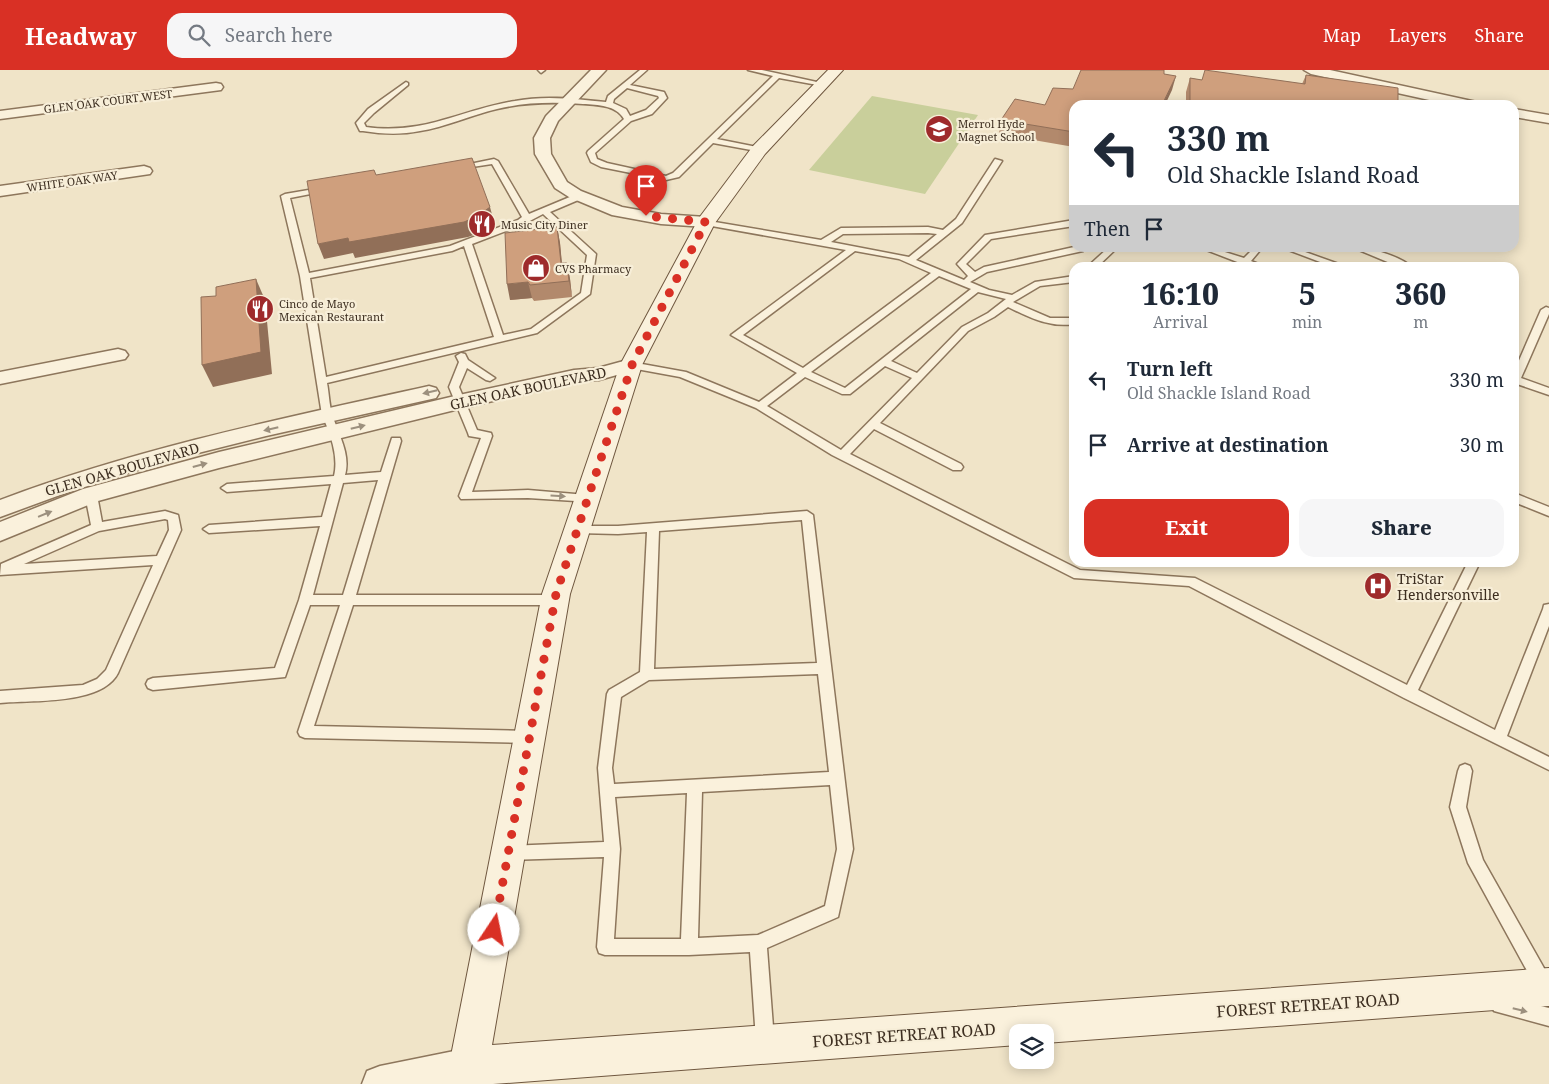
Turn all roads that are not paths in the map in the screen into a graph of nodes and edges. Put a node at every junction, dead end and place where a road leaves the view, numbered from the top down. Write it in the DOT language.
graph roads {
  1 [pos="599,70"];
  2 [pos="644,70"];
  3 [pos="751,70"];
  4 [pos="836,70"];
  5 [pos="1311,70"];
  6 [pos="778,75"];
  7 [pos="406,84"];
  8 [pos="823,84"];
  9 [pos="216,86"];
  10 [pos="625,86"];
  11 [pos="1449,100"];
  12 [pos="567,102"];
  13 [pos="609,104"];
  14 [pos="0,115"];
  15 [pos="1519,115"];
  16 [pos="628,119"];
  17 [pos="1549,119"];
  18 [pos="711,140"];
  19 [pos="759,150"];
  20 [pos="998,161"];
  21 [pos="446,169"];
  22 [pos="144,171"];
  23 [pos="333,188"];
  24 [pos="0,191"];
  25 [pos="580,196"];
  26 [pos="544,211"];
  27 [pos="526,218"];
  28 [pos="706,222"];
  29 [pos="1069,223"];
  30 [pos="945,233"];
  31 [pos="466,242"];
  32 [pos="823,243"];
  33 [pos="854,248"];
  34 [pos="1069,251"];
  35 [pos="1108,252"];
  36 [pos="1214,252"];
  37 [pos="1254,252"];
  38 [pos="1299,252"];
  39 [pos="1370,252"];
  40 [pos="911,260"];
  41 [pos="1097,262"];
  42 [pos="1238,262"];
  43 [pos="1245,262"];
  44 [pos="1328,262"];
  45 [pos="1399,262"];
  46 [pos="938,272"];
  47 [pos="305,276"];
  48 [pos="974,276"];
  49 [pos="1069,280"];
  50 [pos="963,282"];
  51 [pos="978,288"];
  52 [pos="1010,300"];
  53 [pos="1549,311"];
  54 [pos="1069,321"];
  55 [pos="499,338"];
  56 [pos="457,349"];
  57 [pos="118,355"];
  58 [pos="464,362"];
  59 [pos="884,362"];
  60 [pos="632,365"];
  61 [pos="1519,370"];
  62 [pos="804,373"];
  63 [pos="918,377"];
  64 [pos="0,378"];
  65 [pos="490,378"];
  66 [pos="322,381"];
  67 [pos="1519,381"];
  68 [pos="1549,392"];
  69 [pos="457,395"];
  70 [pos="760,406"];
  71 [pos="331,424"];
  72 [pos="873,424"];
  73 [pos="396,441"];
  74 [pos="843,455"];
  75 [pos="957,467"];
  76 [pos="385,476"];
  77 [pos="338,480"];
  78 [pos="227,488"];
  79 [pos="91,495"];
  80 [pos="587,499"];
  81 [pos="1519,499"];
  82 [pos="0,509"];
  83 [pos="1549,512"];
  84 [pos="326,521"];
  85 [pos="97,527"];
  86 [pos="578,528"];
  87 [pos="653,528"];
  88 [pos="209,529"];
  89 [pos="0,532"];
  90 [pos="162,560"];
  91 [pos="1472,567"];
  92 [pos="0,569"];
  93 [pos="305,600"];
  94 [pos="348,600"];
  95 [pos="555,600"];
  96 [pos="1549,609"];
  97 [pos="824,668"];
  98 [pos="647,675"];
  99 [pos="153,684"];
  100 [pos="1409,694"];
  101 [pos="0,697"];
  102 [pos="530,737"];
  103 [pos="1498,738"];
  104 [pos="1549,764"];
  105 [pos="1465,771"];
  106 [pos="837,778"];
  107 [pos="695,786"];
  108 [pos="607,791"];
  109 [pos="612,849"];
  110 [pos="508,853"];
  111 [pos="758,943"];
  112 [pos="689,947"];
  113 [pos="1548,997"];
  114 [pos="766,1045"];
  115 [pos="467,1078"];
  116 [pos="380,1084"];
  1 -- 12 [label="street"];
  2 -- 10 [label="lane"];
  3 -- 6 [label="lane"];
  4 -- 8 [label="main road"];
  5 -- 11 [label="street"];
  6 -- 8 [label="lane"];
  6 -- 18 [label="lane"];
  7 -- 12 [label="lane"];
  8 -- 19 [label="main road"];
  9 -- 14 [label="street, GLEN OAK COURT WEST"];
  10 -- 13 [label="lane"];
  10 -- 16 [label="lane"];
  12 -- 13 [label="lane"];
  12 -- 25 [label="street"];
  13 -- 16 [label="lane"];
  15 -- 17 [label="street"];
  16 -- 18 [label="lane"];
  18 -- 19 [label="lane"];
  19 -- 28 [label="main road"];
  20 -- 30 [label="lane"];
  21 -- 27 [label="lane"];
  22 -- 24 [label="street, WHITE OAK WAY"];
  23 -- 47 [label="lane"];
  25 -- 26 [label="lane"];
  25 -- 28 [label="street"];
  26 -- 27 [label="lane"];
  26 -- 55 [label="lane"];
  27 -- 31 [label="lane"];
  28 -- 32 [label="lane"];
  28 -- 60 [label="main road"];
  29 -- 48 [label="lane"];
  30 -- 32 [label="lane"];
  30 -- 40 [label="lane"];
  31 -- 47 [label="lane"];
  31 -- 55 [label="lane"];
  32 -- 33 [label="lane"];
  33 -- 40 [label="lane"];
  33 -- 62 [label="lane"];
  34 -- 48 [label="lane"];
  35 -- 41 [label="lane"];
  36 -- 42 [label="lane"];
  37 -- 43 [label="lane"];
  38 -- 44 [label="lane"];
  39 -- 45 [label="lane"];
  40 -- 46 [label="lane"];
  46 -- 50 [label="lane"];
  46 -- 62 [label="lane"];
  47 -- 66 [label="lane"];
  48 -- 50 [label="lane"];
  49 -- 52 [label="lane"];
  50 -- 51 [label="lane"];
  51 -- 52 [label="lane"];
  51 -- 59 [label="lane"];
  52 -- 54 [label="lane"];
  52 -- 63 [label="lane"];
  53 -- 61 [label="lane"];
  55 -- 56 [label="lane"];
  56 -- 58 [label="lane"];
  56 -- 66 [label="lane"];
  57 -- 64 [label="street"];
  58 -- 65 [label="lane"];
  58 -- 69 [label="lane"];
  59 -- 62 [label="lane"];
  59 -- 63 [label="lane"];
  60 -- 65 [label="street, GLEN OAK BOULEVARD"];
  60 -- 69 [label="street, GLEN OAK BOULEVARD"];
  60 -- 70 [label="lane"];
  60 -- 80 [label="main road"];
  62 -- 70 [label="lane"];
  63 -- 72 [label="lane"];
  65 -- 69 [label="street, GLEN OAK BOULEVARD"];
  66 -- 71 [label="lane"];
  67 -- 68 [label="lane"];
  69 -- 71 [label="street, GLEN OAK BOULEVARD"];
  69 -- 80 [label="lane, one-way"];
  70 -- 74 [label="lane"];
  71 -- 77 [label="lane"];
  79 -- 71 [label="street, GLEN OAK BOULEVARD, one-way"];
  71 -- 82 [label="street, GLEN OAK BOULEVARD, one-way"];
  72 -- 74 [label="lane"];
  72 -- 75 [label="lane"];
  73 -- 76 [label="lane"];
  74 -- 100 [label="lane"];
  76 -- 77 [label="lane"];
  76 -- 94 [label="lane"];
  77 -- 78 [label="lane"];
  77 -- 84 [label="lane"];
  79 -- 85 [label="lane"];
  89 -- 79 [label="street, GLEN OAK BOULEVARD, one-way"];
  80 -- 86 [label="main road"];
  81 -- 83 [label="lane"];
  84 -- 88 [label="lane"];
  84 -- 93 [label="lane"];
  85 -- 90 [label="lane"];
  85 -- 92 [label="lane"];
  86 -- 87 [label="lane"];
  86 -- 95 [label="main road"];
  87 -- 97 [label="lane"];
  87 -- 98 [label="lane"];
  90 -- 92 [label="lane"];
  90 -- 101 [label="lane"];
  91 -- 100 [label="lane"];
  93 -- 94 [label="lane"];
  93 -- 99 [label="lane"];
  94 -- 95 [label="lane"];
  94 -- 102 [label="lane"];
  95 -- 102 [label="main road"];
  96 -- 103 [label="lane"];
  97 -- 98 [label="lane"];
  97 -- 106 [label="lane"];
  98 -- 108 [label="lane"];
  100 -- 103 [label="lane"];
  102 -- 110 [label="main road"];
  103 -- 104 [label="lane"];
  105 -- 113 [label="lane"];
  106 -- 107 [label="lane"];
  106 -- 111 [label="lane"];
  107 -- 108 [label="lane"];
  107 -- 112 [label="lane"];
  108 -- 109 [label="lane"];
  109 -- 110 [label="lane"];
  109 -- 112 [label="lane"];
  110 -- 115 [label="main road"];
  111 -- 112 [label="lane"];
  111 -- 114 [label="lane"];
  113 -- 114 [label="main road, FOREST RETREAT ROAD"];
  114 -- 115 [label="main road, FOREST RETREAT ROAD"];
  115 -- 116 [label="street"];
}
